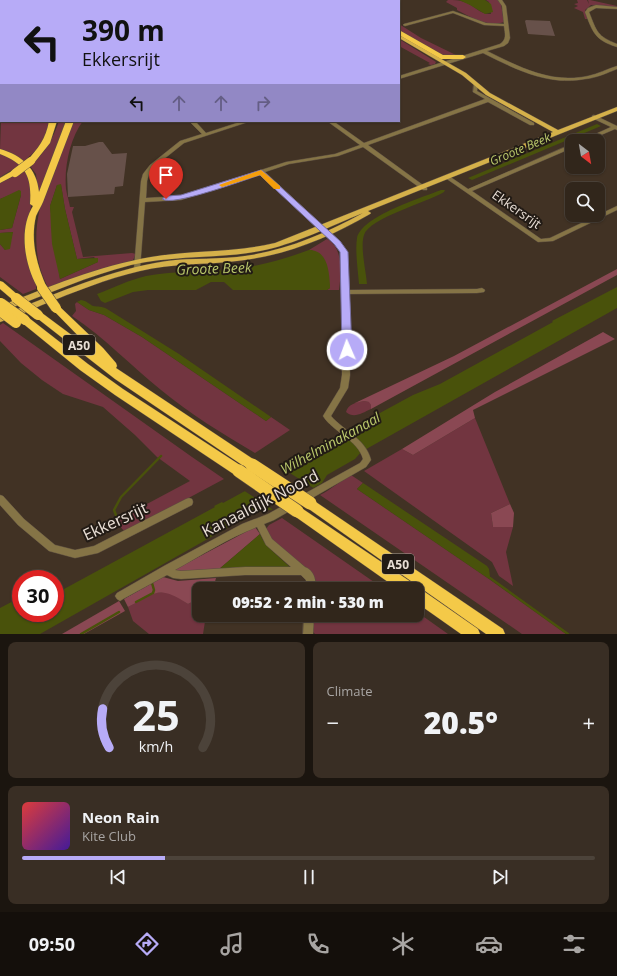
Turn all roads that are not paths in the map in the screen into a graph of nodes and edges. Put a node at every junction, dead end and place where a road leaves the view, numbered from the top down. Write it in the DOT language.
graph roads {
  1 [pos="500,0"];
  2 [pos="617,8"];
  3 [pos="405,25"];
  4 [pos="506,25"];
  5 [pos="400,33"];
  6 [pos="400,37"];
  7 [pos="617,46"];
  8 [pos="483,51"];
  9 [pos="463,57"];
  10 [pos="446,61"];
  11 [pos="617,67"];
  12 [pos="400,78"];
  13 [pos="476,84"];
  14 [pos="483,90"];
  15 [pos="488,100"];
  16 [pos="617,109"];
  17 [pos="597,118"];
  18 [pos="70,122"];
  19 [pos="193,122"];
  20 [pos="245,122"];
  21 [pos="331,122"];
  22 [pos="54,123"];
  23 [pos="532,124"];
  24 [pos="616,128"];
  25 [pos="560,132"];
  26 [pos="205,134"];
  27 [pos="601,134"];
  28 [pos="364,145"];
  29 [pos="565,149"];
  30 [pos="0,152"];
  31 [pos="261,172"];
  32 [pos="448,178"];
  33 [pos="0,181"];
  34 [pos="424,188"];
  35 [pos="468,191"];
  36 [pos="143,200"];
  37 [pos="35,207"];
  38 [pos="617,208"];
  39 [pos="324,231"];
  40 [pos="137,265"];
  41 [pos="0,284"];
  42 [pos="482,290"];
  43 [pos="346,292"];
  44 [pos="16,301"];
  45 [pos="0,307"];
  46 [pos="0,318"];
  47 [pos="21,318"];
  48 [pos="119,376"];
  49 [pos="0,499"];
  50 [pos="189,502"];
  51 [pos="259,522"];
  52 [pos="167,569"];
  53 [pos="305,571"];
  54 [pos="311,582"];
  55 [pos="399,582"];
  56 [pos="120,596"];
  57 [pos="424,599"];
  58 [pos="309,622"];
  59 [pos="308,634"];
  60 [pos="473,634"];
  61 [pos="498,634"];
  1 -- 4 [label="street"];
  2 -- 7 [label="street"];
  3 -- 4 [label="street"];
  4 -- 8 [label="street"];
  5 -- 10 [label="highway"];
  6 -- 10 [label="main road"];
  8 -- 9 [label="street"];
  8 -- 10 [label="street"];
  8 -- 11 [label="street"];
  9 -- 10 [label="highway"];
  10 -- 12 [label="street"];
  10 -- 13 [label="main road"];
  10 -- 25 [label="main road"];
  13 -- 14 [label="main road"];
  13 -- 15 [label="street"];
  14 -- 15 [label="street"];
  14 -- 25 [label="main road"];
  15 -- 23 [label="street"];
  15 -- 28 [label="street"];
  16 -- 17 [label="main road"];
  17 -- 24 [label="street"];
  17 -- 25 [label="main road"];
  18 -- 37 [label="highway, A50"];
  19 -- 26 [label="street"];
  20 -- 26 [label="street"];
  21 -- 28 [label="street"];
  22 -- 33 [label="highway, bridge"];
  24 -- 27 [label="street"];
  25 -- 32 [label="main road"];
  26 -- 36 [label="street"];
  28 -- 31 [label="street"];
  28 -- 34 [label="street"];
  29 -- 35 [label="street, Ekkersrijt"];
  30 -- 37 [label="highway, A50"];
  31 -- 36 [label="street"];
  31 -- 39 [label="street"];
  32 -- 34 [label="main road"];
  32 -- 35 [label="street, Ekkersrijt"];
  34 -- 39 [label="main road"];
  35 -- 38 [label="street, Ekkersrijt"];
  36 -- 40 [label="street"];
  37 -- 48 [label="highway, A50, bridge"];
  39 -- 40 [label="main road"];
  39 -- 43 [label="street"];
  40 -- 44 [label="main road"];
  40 -- 47 [label="main road"];
  41 -- 44 [label="highway, A50"];
  42 -- 43 [label="street"];
  43 -- 51 [label="street, Kanaaldijk Noord"];
  44 -- 45 [label="main road"];
  44 -- 48 [label="highway, A50, bridge"];
  45 -- 47 [label="highway, A50, bridge"];
  46 -- 47 [label="main road"];
  47 -- 55 [label="highway, A50, bridge"];
  48 -- 61 [label="highway, A50, bridge"];
  49 -- 50 [label="street, Ekkersrijt"];
  51 -- 52 [label="street, Kanaaldijk Noord"];
  51 -- 53 [label="street"];
  52 -- 53 [label="street"];
  52 -- 56 [label="street, Kanaaldijk Noord"];
  53 -- 54 [label="street"];
  57 -- 60 [label="highway"];
  58 -- 59 [label="street"];
}
